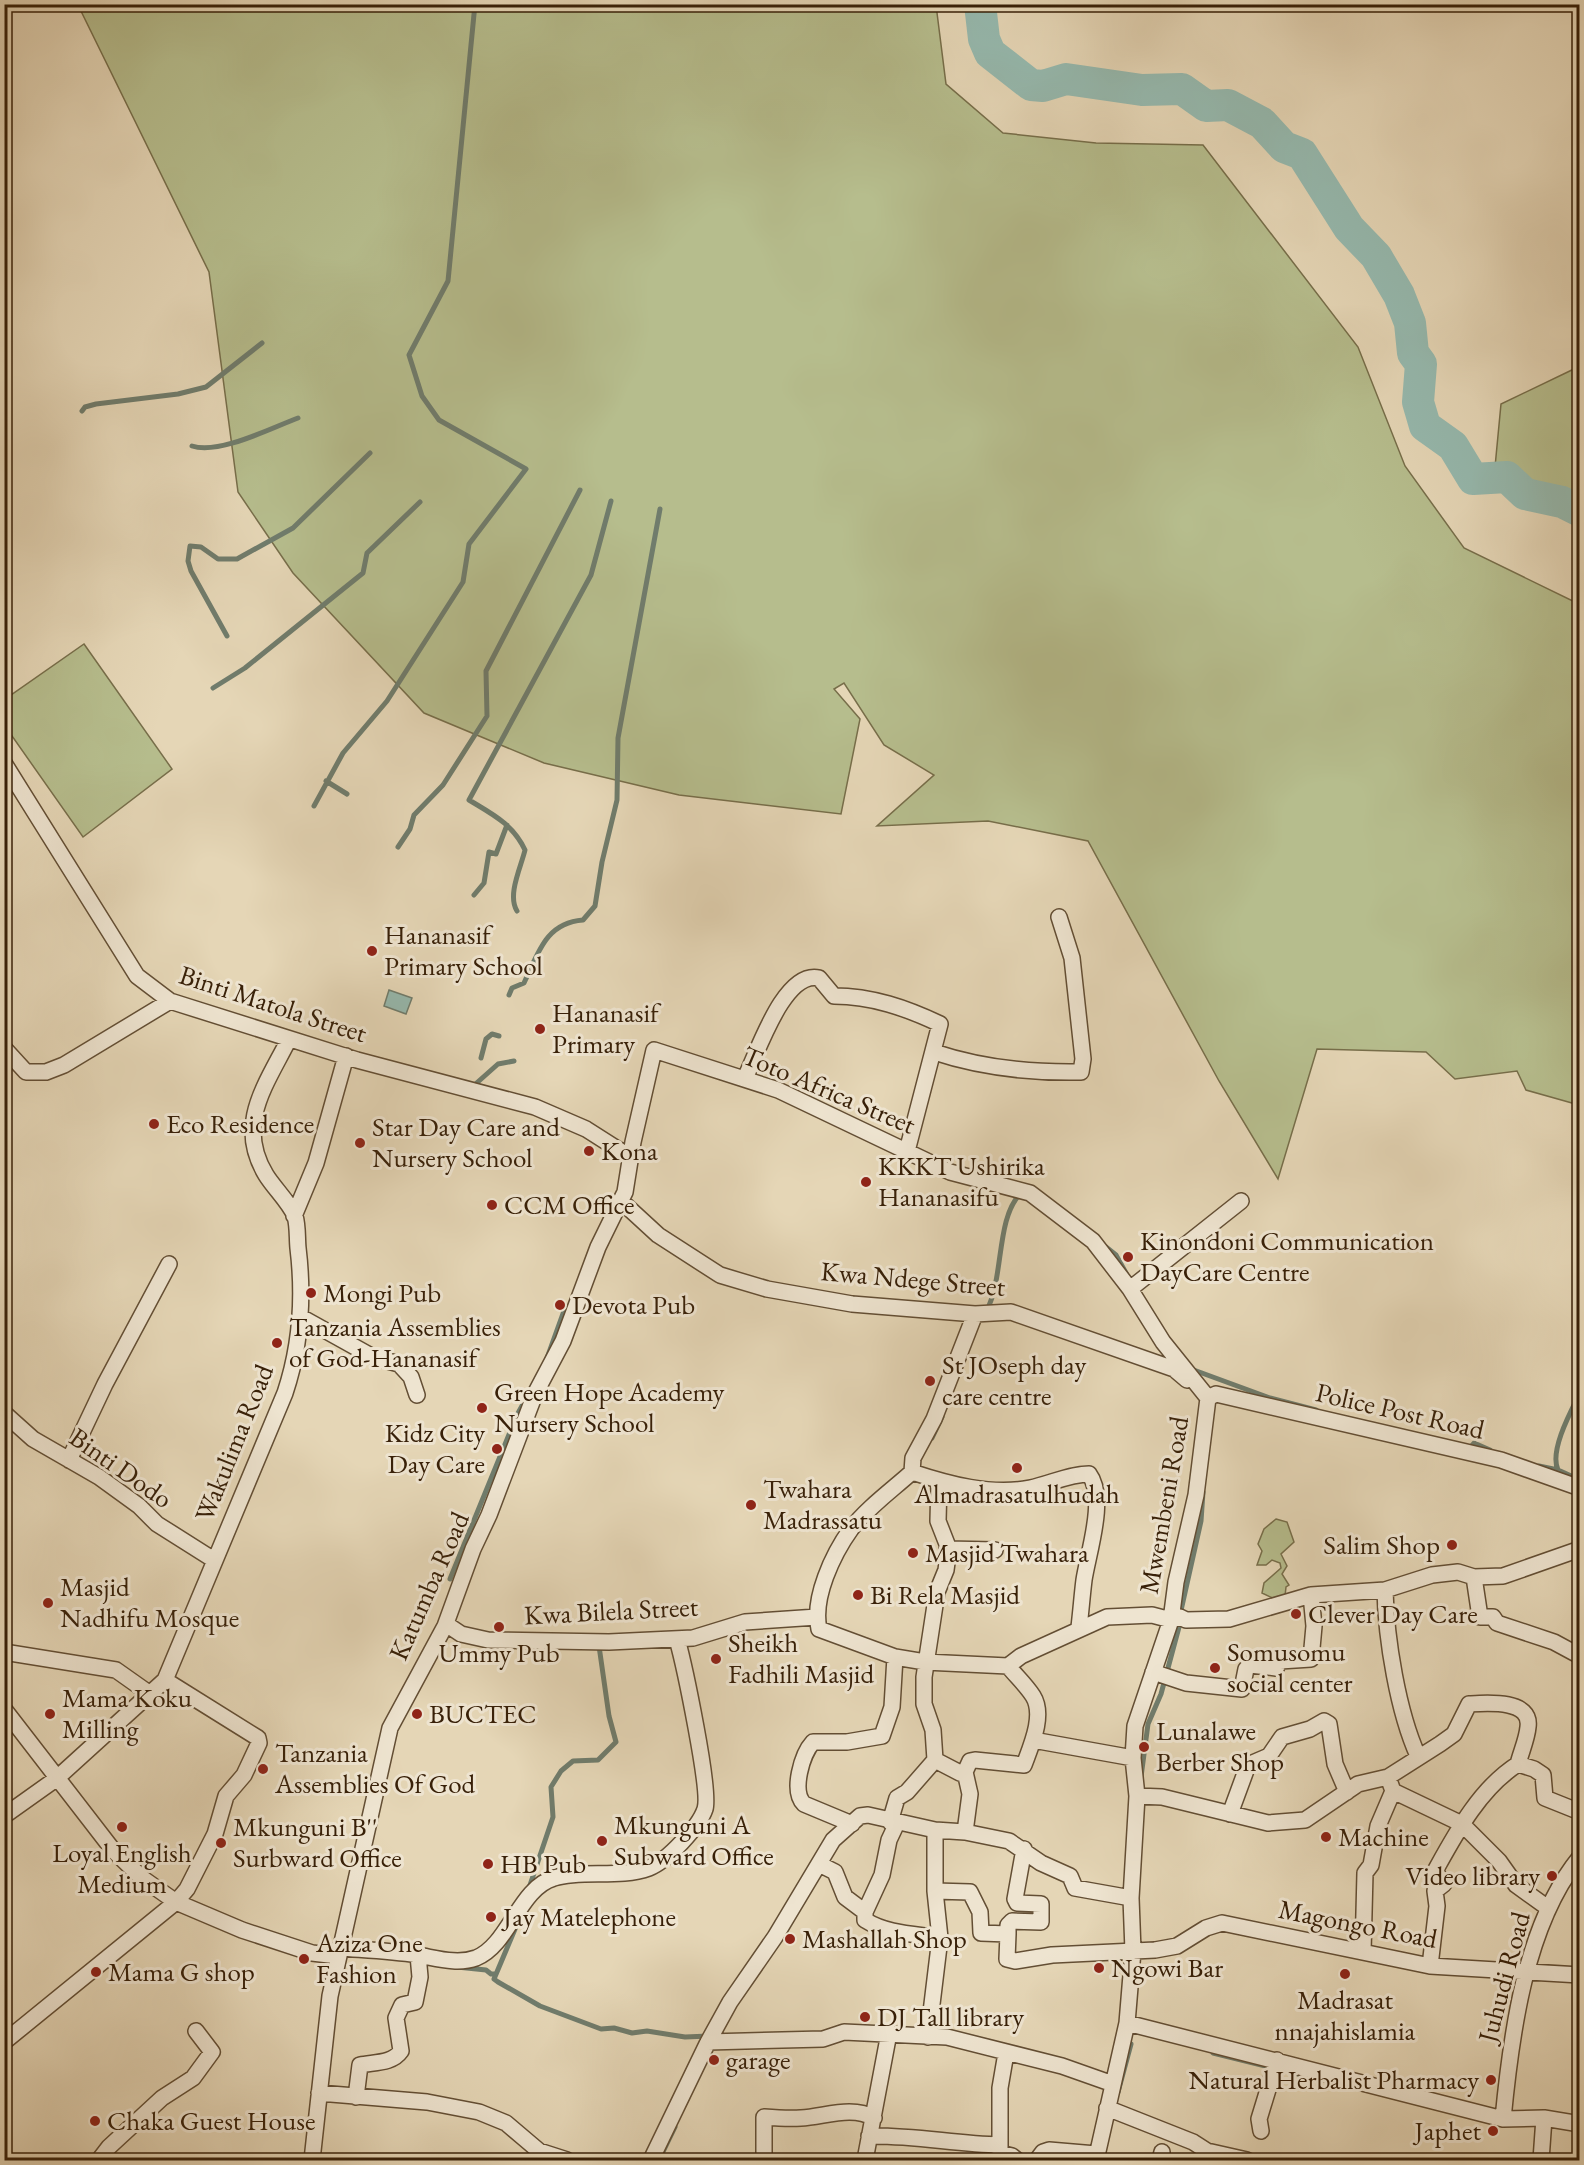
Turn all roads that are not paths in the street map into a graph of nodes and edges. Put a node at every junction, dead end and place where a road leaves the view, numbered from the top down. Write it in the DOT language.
graph roads {
  1 [pos="4,763"];
  2 [pos="1059,917"];
  3 [pos="170,1001"];
  4 [pos="289,1039"];
  5 [pos="4,1048"];
  6 [pos="654,1050"];
  7 [pos="934,1053"];
  8 [pos="346,1056"];
  9 [pos="745,1078"];
  10 [pos="907,1151"];
  11 [pos="630,1157"];
  12 [pos="621,1201"];
  13 [pos="1241,1201"];
  14 [pos="294,1216"];
  15 [pos="169,1264"];
  16 [pos="1130,1289"];
  17 [pos="975,1314"];
  18 [pos="301,1317"];
  19 [pos="417,1395"];
  20 [pos="1208,1398"];
  21 [pos="4,1413"];
  22 [pos="69,1460"];
  23 [pos="912,1472"];
  24 [pos="939,1481"];
  25 [pos="1580,1488"];
  26 [pos="947,1549"];
  27 [pos="1580,1549"];
  28 [pos="995,1550"];
  29 [pos="214,1560"];
  30 [pos="1474,1577"];
  31 [pos="1384,1590"];
  32 [pos="1311,1595"];
  33 [pos="817,1617"];
  34 [pos="1171,1620"];
  35 [pos="446,1624"];
  36 [pos="1079,1627"];
  37 [pos="677,1639"];
  38 [pos="4,1652"];
  39 [pos="1580,1656"];
  40 [pos="895,1657"];
  41 [pos="925,1662"];
  42 [pos="1008,1666"];
  43 [pos="1153,1672"];
  44 [pos="165,1680"];
  45 [pos="150,1695"];
  46 [pos="4,1709"];
  47 [pos="1034,1740"];
  48 [pos="1418,1756"];
  49 [pos="1133,1758"];
  50 [pos="935,1760"];
  51 [pos="1518,1764"];
  52 [pos="965,1772"];
  53 [pos="56,1779"];
  54 [pos="1390,1784"];
  55 [pos="1347,1792"];
  56 [pos="1137,1796"];
  57 [pos="1580,1812"];
  58 [pos="1230,1814"];
  59 [pos="4,1816"];
  60 [pos="893,1822"];
  61 [pos="852,1824"];
  62 [pos="1462,1824"];
  63 [pos="934,1830"];
  64 [pos="965,1832"];
  65 [pos="1024,1849"];
  66 [pos="1580,1857"];
  67 [pos="821,1865"];
  68 [pos="935,1891"];
  69 [pos="1131,1898"];
  70 [pos="176,1902"];
  71 [pos="1548,1908"];
  72 [pos="865,1912"];
  73 [pos="1008,1934"];
  74 [pos="940,1938"];
  75 [pos="340,1948"];
  76 [pos="1133,1951"];
  77 [pos="1363,1953"];
  78 [pos="418,1955"];
  79 [pos="1430,1966"];
  80 [pos="1528,1971"];
  81 [pos="1580,1975"];
  82 [pos="1127,2023"];
  83 [pos="196,2031"];
  84 [pos="889,2033"];
  85 [pos="928,2037"];
  86 [pos="4,2042"];
  87 [pos="708,2042"];
  88 [pos="1006,2053"];
  89 [pos="1277,2060"];
  90 [pos="1113,2084"];
  91 [pos="319,2093"];
  92 [pos="356,2097"];
  93 [pos="1107,2108"];
  94 [pos="874,2118"];
  95 [pos="1544,2118"];
  96 [pos="1503,2119"];
  97 [pos="1580,2124"];
  98 [pos="1261,2131"];
  99 [pos="869,2136"];
  100 [pos="1000,2145"];
  101 [pos="1096,2157"];
  102 [pos="99,2160"];
  103 [pos="312,2160"];
  104 [pos="562,2160"];
  105 [pos="651,2160"];
  106 [pos="764,2160"];
  107 [pos="865,2160"];
  108 [pos="1017,2160"];
  109 [pos="1037,2160"];
  110 [pos="1247,2160"];
  111 [pos="1541,2160"];
  1 -- 3 [label="street, Binti Matola Street"];
  2 -- 7 [label="street"];
  3 -- 4 [label="street, Binti Matola Street"];
  3 -- 5 [label="street"];
  4 -- 8 [label="street, Binti Matola Street"];
  4 -- 14 [label="street, Wakulima Road"];
  6 -- 9 [label="street, Toto Africa Street"];
  6 -- 11 [label="street, Katumba Road"];
  7 -- 9 [label="street"];
  7 -- 10 [label="street"];
  8 -- 11 [label="street, Binti Matola Street"];
  8 -- 14 [label="street, Wakulima Road"];
  9 -- 10 [label="street, Toto Africa Street"];
  10 -- 16 [label="street, Toto Africa Street"];
  11 -- 12 [label="street, Katumba Road"];
  12 -- 17 [label="street, Kwa Ndege Street"];
  12 -- 35 [label="street, Katumba Road"];
  13 -- 16 [label="street"];
  14 -- 18 [label="street, Wakulima Road"];
  15 -- 22 [label="street"];
  16 -- 20 [label="street, Toto Africa Street"];
  17 -- 20 [label="street, Kwa Ndege Street"];
  17 -- 23 [label="street"];
  18 -- 19 [label="street"];
  18 -- 29 [label="street, Wakulima Road"];
  20 -- 25 [label="street, Police Post Road"];
  20 -- 34 [label="street, Mwembeni Road"];
  21 -- 22 [label="street, Binti Dodo"];
  22 -- 29 [label="street, Binti Dodo"];
  23 -- 24 [label="street"];
  23 -- 33 [label="street"];
  24 -- 26 [label="street"];
  24 -- 36 [label="street"];
  26 -- 28 [label="street"];
  26 -- 41 [label="street"];
  27 -- 30 [label="street"];
  29 -- 44 [label="street, Wakulima Road"];
  30 -- 31 [label="street"];
  30 -- 39 [label="street"];
  31 -- 32 [label="street"];
  31 -- 48 [label="street"];
  32 -- 34 [label="street"];
  32 -- 43 [label="street"];
  33 -- 37 [label="street, Kwa Bilela Street"];
  33 -- 40 [label="street"];
  34 -- 36 [label="street"];
  34 -- 43 [label="street, Mwembeni Road"];
  35 -- 37 [label="street, Kwa Bilela Street"];
  35 -- 75 [label="street, Katumba Road"];
  36 -- 42 [label="street"];
  37 -- 78 [label="street"];
  38 -- 45 [label="street"];
  40 -- 41 [label="street"];
  40 -- 61 [label="street"];
  41 -- 42 [label="street"];
  41 -- 50 [label="street"];
  42 -- 47 [label="street"];
  43 -- 49 [label="street, Mwembeni Road"];
  44 -- 45 [label="street"];
  44 -- 70 [label="street"];
  45 -- 53 [label="street"];
  46 -- 53 [label="street"];
  47 -- 49 [label="street"];
  47 -- 52 [label="street"];
  48 -- 51 [label="street"];
  48 -- 54 [label="street"];
  49 -- 56 [label="street, Mwembeni Road"];
  50 -- 52 [label="street"];
  50 -- 60 [label="street"];
  51 -- 57 [label="street"];
  51 -- 62 [label="street"];
  52 -- 64 [label="street"];
  53 -- 59 [label="street"];
  53 -- 70 [label="street"];
  54 -- 55 [label="street"];
  54 -- 62 [label="street"];
  54 -- 77 [label="street"];
  55 -- 58 [label="street"];
  55 -- 58 [label="street"];
  56 -- 58 [label="street"];
  56 -- 69 [label="street, Mwembeni Road"];
  60 -- 61 [label="street"];
  60 -- 63 [label="street"];
  60 -- 72 [label="street"];
  61 -- 67 [label="street"];
  62 -- 71 [label="street"];
  62 -- 79 [label="street"];
  63 -- 64 [label="street"];
  63 -- 68 [label="street"];
  64 -- 65 [label="street"];
  65 -- 69 [label="street"];
  65 -- 73 [label="street"];
  66 -- 71 [label="street, Juhudi Road"];
  67 -- 72 [label="street"];
  67 -- 87 [label="street"];
  68 -- 73 [label="street"];
  68 -- 74 [label="street"];
  69 -- 76 [label="street, Mwembeni Road"];
  70 -- 75 [label="street"];
  70 -- 86 [label="street"];
  71 -- 80 [label="street, Juhudi Road"];
  72 -- 74 [label="street"];
  73 -- 76 [label="street, Magongo Road"];
  74 -- 85 [label="street"];
  75 -- 78 [label="street"];
  75 -- 91 [label="street, Katumba Road"];
  76 -- 77 [label="street, Magongo Road"];
  76 -- 82 [label="street, Mwembeni Road"];
  77 -- 79 [label="street, Magongo Road"];
  78 -- 92 [label="street"];
  79 -- 80 [label="street, Magongo Road"];
  80 -- 81 [label="street, Magongo Road"];
  80 -- 96 [label="street, Juhudi Road"];
  82 -- 89 [label="street"];
  82 -- 90 [label="street, Mwembeni Road"];
  83 -- 102 [label="street"];
  84 -- 85 [label="street"];
  84 -- 87 [label="street"];
  84 -- 94 [label="street"];
  85 -- 88 [label="street"];
  87 -- 105 [label="street"];
  88 -- 90 [label="street"];
  88 -- 100 [label="street"];
  89 -- 96 [label="street"];
  89 -- 98 [label="street"];
  90 -- 93 [label="street, Mwembeni Road"];
  91 -- 92 [label="street"];
  91 -- 103 [label="street, Katumba Road"];
  92 -- 104 [label="street"];
  93 -- 101 [label="street, Mwembeni Road"];
  93 -- 110 [label="street"];
  94 -- 99 [label="street"];
  94 -- 106 [label="street"];
  95 -- 96 [label="street"];
  95 -- 97 [label="street"];
  95 -- 111 [label="street"];
  99 -- 100 [label="street"];
  99 -- 107 [label="street"];
  100 -- 108 [label="street"];
  101 -- 109 [label="street"];
}
